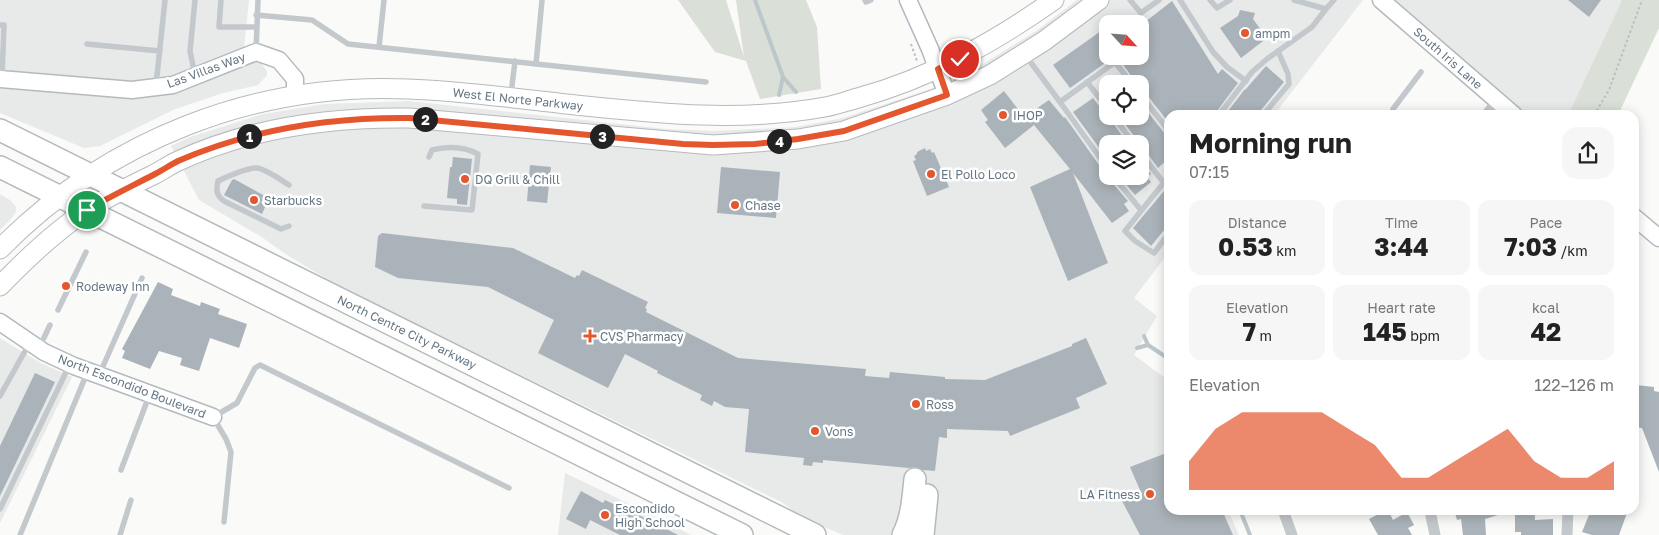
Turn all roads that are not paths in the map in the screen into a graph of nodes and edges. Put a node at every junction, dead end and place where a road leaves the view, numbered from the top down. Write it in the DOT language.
graph roads {
  1 [pos="165,0"];
  2 [pos="195,0"];
  3 [pos="221,0"];
  4 [pos="258,0"];
  5 [pos="384,0"];
  6 [pos="542,0"];
  7 [pos="865,0"];
  8 [pos="871,0"];
  9 [pos="908,0"];
  10 [pos="1054,0"];
  11 [pos="1099,0"];
  12 [pos="1130,0"];
  13 [pos="1159,0"];
  14 [pos="1180,0"];
  15 [pos="1210,0"];
  16 [pos="1230,0"];
  17 [pos="1294,0"];
  18 [pos="1334,0"];
  19 [pos="1381,0"];
  20 [pos="1326,9"];
  21 [pos="256,15"];
  22 [pos="0,25"];
  23 [pos="256,27"];
  24 [pos="87,44"];
  25 [pos="379,47"];
  26 [pos="160,51"];
  27 [pos="256,52"];
  28 [pos="1278,52"];
  29 [pos="1024,54"];
  30 [pos="515,62"];
  31 [pos="536,64"];
  32 [pos="938,69"];
  33 [pos="1421,72"];
  34 [pos="1125,75"];
  35 [pos="196,77"];
  36 [pos="1,79"];
  37 [pos="1246,81"];
  38 [pos="706,82"];
  39 [pos="1087,82"];
  40 [pos="156,87"];
  41 [pos="947,95"];
  42 [pos="295,96"];
  43 [pos="1099,97"];
  44 [pos="511,98"];
  45 [pos="1498,101"];
  46 [pos="1060,102"];
  47 [pos="1149,105"];
  48 [pos="1223,110"];
  49 [pos="1267,110"];
  50 [pos="1393,110"];
  51 [pos="1490,110"];
  52 [pos="1508,110"];
  53 [pos="1164,125"];
  54 [pos="0,130"];
  55 [pos="1099,156"];
  56 [pos="429,157"];
  57 [pos="1149,164"];
  58 [pos="0,167"];
  59 [pos="90,175"];
  60 [pos="1163,182"];
  61 [pos="289,185"];
  62 [pos="1120,185"];
  63 [pos="121,190"];
  64 [pos="59,196"];
  65 [pos="424,206"];
  66 [pos="87,210"];
  67 [pos="1141,210"];
  68 [pos="1639,221"];
  69 [pos="289,226"];
  70 [pos="1659,238"];
  71 [pos="1164,240"];
  72 [pos="0,249"];
  73 [pos="86,252"];
  74 [pos="142,278"];
  75 [pos="0,286"];
  76 [pos="58,310"];
  77 [pos="0,322"];
  78 [pos="50,325"];
  79 [pos="34,345"];
  80 [pos="70,364"];
  81 [pos="94,373"];
  82 [pos="2,388"];
  83 [pos="149,394"];
  84 [pos="0,396"];
  85 [pos="214,417"];
  86 [pos="122,470"];
  87 [pos="509,488"];
  88 [pos="131,500"];
  89 [pos="0,509"];
  90 [pos="1286,515"];
  91 [pos="1568,515"];
  92 [pos="1430,516"];
  93 [pos="224,522"];
  94 [pos="809,532"];
  95 [pos="20,535"];
  96 [pos="120,535"];
  97 [pos="742,535"];
  98 [pos="830,535"];
  99 [pos="903,535"];
  100 [pos="923,535"];
  101 [pos="1292,535"];
  102 [pos="1435,535"];
  103 [pos="1567,535"];
  1 -- 26 [label="lane"];
  2 -- 35 [label="lane"];
  3 -- 23 [label="lane"];
  4 -- 21 [label="lane"];
  5 -- 25 [label="lane"];
  6 -- 31 [label="lane"];
  7 -- 8 [label="lane"];
  9 -- 32 [label="street"];
  10 -- 32 [label="main road, West El Norte Parkway"];
  11 -- 29 [label="main road"];
  12 -- 13 [label="lane"];
  14 -- 37 [label="lane"];
  15 -- 16 [label="lane"];
  17 -- 20 [label="lane"];
  18 -- 20 [label="lane"];
  19 -- 45 [label="street, South Iris Lane"];
  20 -- 28 [label="lane"];
  21 -- 23 [label="lane"];
  21 -- 25 [label="lane"];
  22 -- 36 [label="lane"];
  23 -- 27 [label="lane"];
  24 -- 26 [label="lane"];
  25 -- 30 [label="lane"];
  26 -- 40 [label="lane"];
  27 -- 35 [label="street, Las Villas Way"];
  27 -- 42 [label="street, Las Villas Way"];
  28 -- 37 [label="lane"];
  28 -- 49 [label="lane"];
  29 -- 41 [label="main road"];
  29 -- 46 [label="lane"];
  30 -- 31 [label="lane"];
  30 -- 44 [label="lane"];
  31 -- 38 [label="lane"];
  32 -- 41 [label="street"];
  32 -- 44 [label="main road, West El Norte Parkway"];
  33 -- 50 [label="lane"];
  34 -- 39 [label="lane"];
  35 -- 40 [label="street, Las Villas Way"];
  36 -- 40 [label="street, Las Villas Way"];
  37 -- 48 [label="lane"];
  39 -- 43 [label="lane"];
  39 -- 46 [label="lane"];
  41 -- 63 [label="main road"];
  42 -- 44 [label="main road, West El Norte Parkway"];
  42 -- 59 [label="main road, West El Norte Parkway"];
  45 -- 51 [label="street"];
  45 -- 52 [label="street, South Iris Lane"];
  46 -- 55 [label="lane"];
  47 -- 53 [label="lane"];
  54 -- 59 [label="highway, North Centre City Parkway"];
  56 -- 65 [label="lane"];
  57 -- 60 [label="lane"];
  58 -- 64 [label="highway"];
  59 -- 63 [label="highway, North Centre City Parkway"];
  59 -- 64 [label="main road, West El Norte Parkway"];
  60 -- 67 [label="lane"];
  61 -- 69 [label="lane"];
  62 -- 67 [label="lane"];
  63 -- 66 [label="main road"];
  63 -- 94 [label="highway, North Centre City Parkway"];
  64 -- 66 [label="highway"];
  64 -- 72 [label="main road, West El Norte Parkway"];
  66 -- 75 [label="main road"];
  66 -- 97 [label="highway"];
  67 -- 71 [label="lane"];
  68 -- 70 [label="street"];
  73 -- 76 [label="lane"];
  74 -- 81 [label="lane"];
  77 -- 79 [label="street, North Escondido Boulevard"];
  78 -- 79 [label="lane"];
  79 -- 80 [label="street, North Escondido Boulevard"];
  79 -- 82 [label="lane"];
  80 -- 81 [label="street, North Escondido Boulevard"];
  80 -- 89 [label="lane"];
  81 -- 83 [label="street, North Escondido Boulevard"];
  81 -- 95 [label="lane"];
  82 -- 84 [label="lane"];
  83 -- 85 [label="street, North Escondido Boulevard"];
  83 -- 86 [label="lane"];
  85 -- 87 [label="lane"];
  85 -- 93 [label="lane"];
  88 -- 96 [label="lane"];
  90 -- 101 [label="street"];
  91 -- 103 [label="street"];
  92 -- 102 [label="street"];
  94 -- 98 [label="highway, North Centre City Parkway"];
  99 -- 100 [label="highway"];
}
